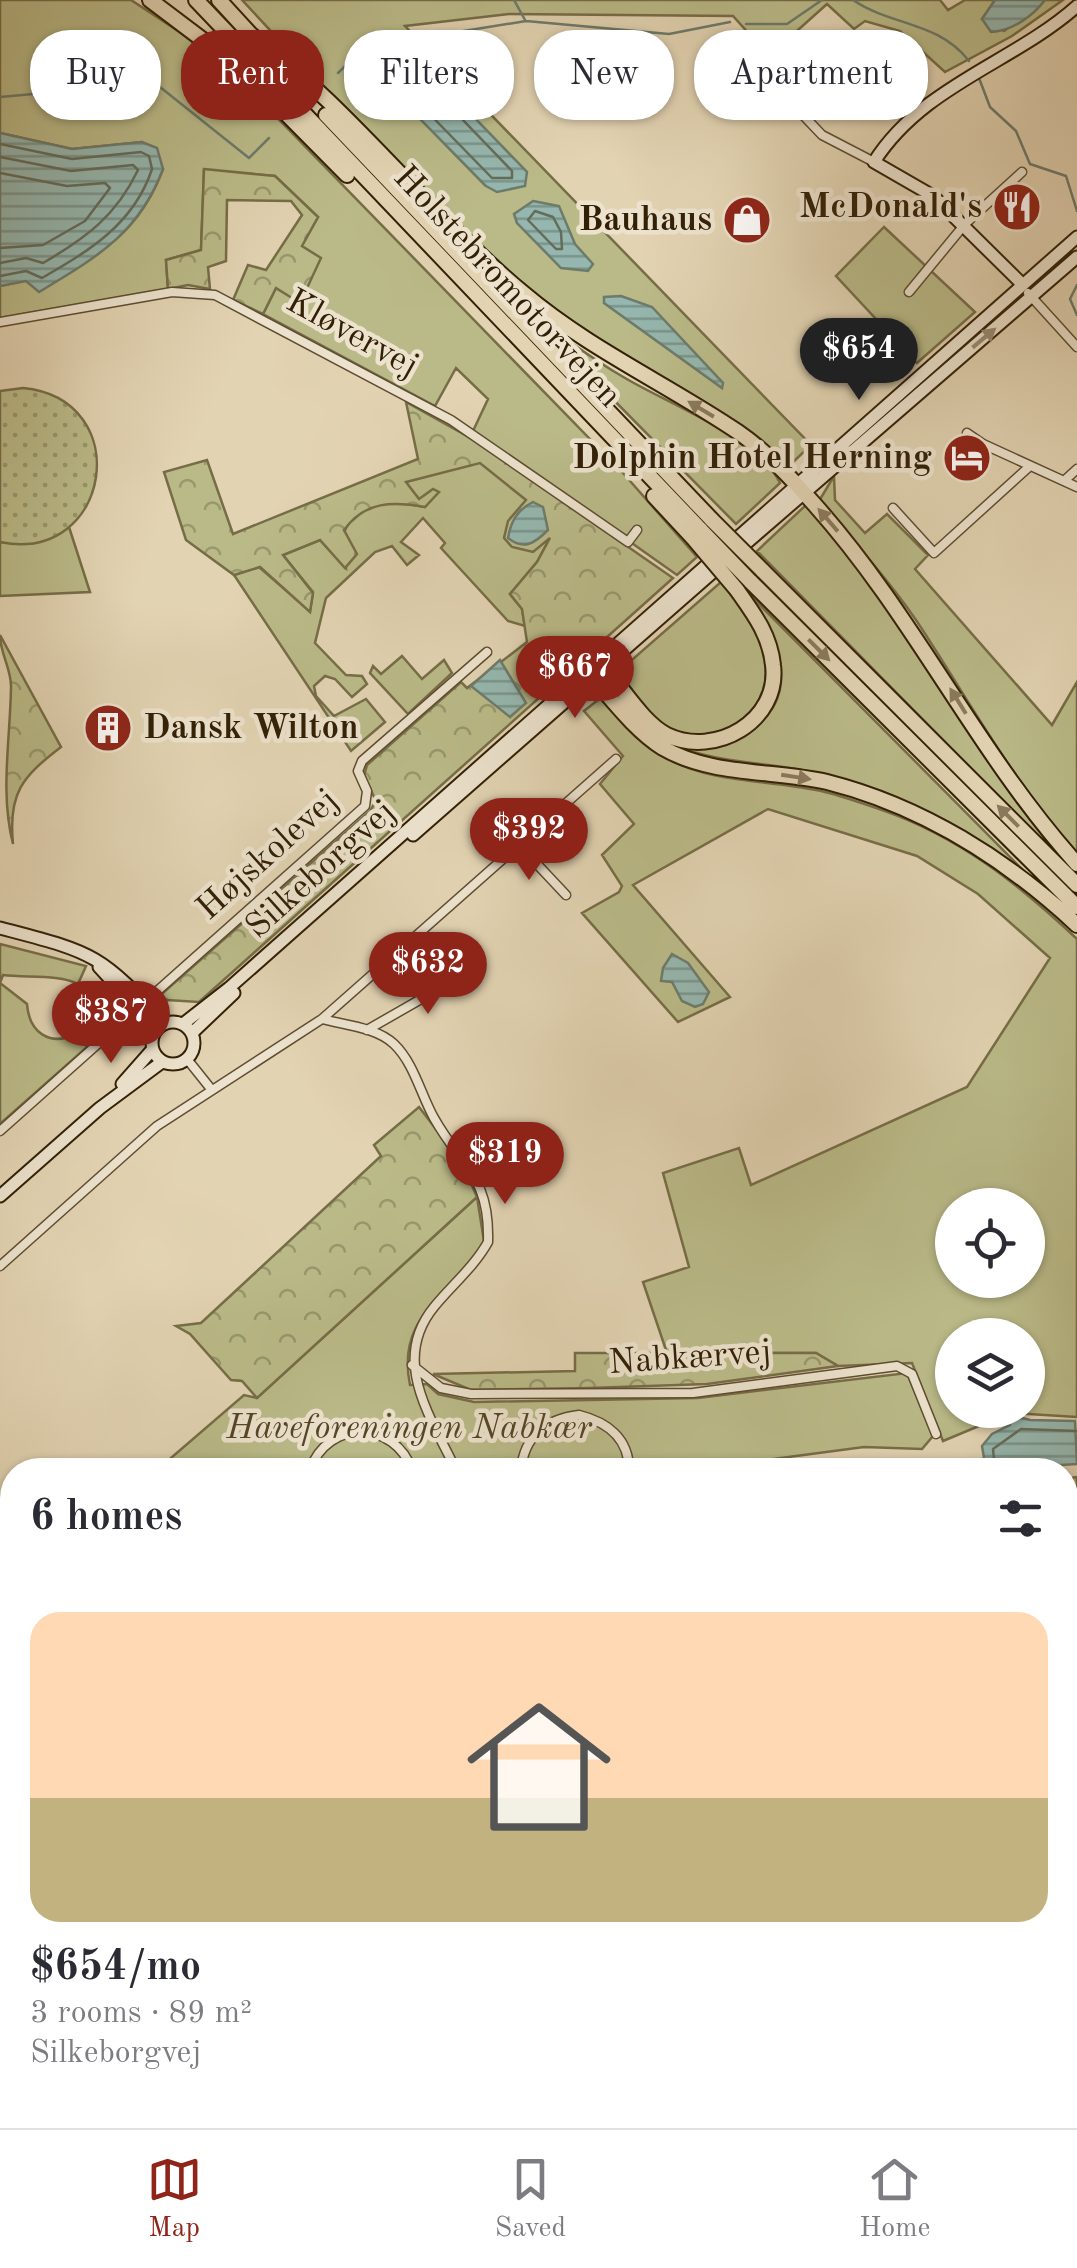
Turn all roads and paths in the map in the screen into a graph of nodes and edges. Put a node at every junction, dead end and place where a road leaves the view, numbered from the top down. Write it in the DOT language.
graph roads {
  1 [pos="150,0"];
  2 [pos="196,0"];
  3 [pos="219,0"];
  4 [pos="1077,6"];
  5 [pos="246,30"];
  6 [pos="324,99"];
  7 [pos="324,115"];
  8 [pos="808,120"];
  9 [pos="874,162"];
  10 [pos="1022,172"];
  11 [pos="965,224"];
  12 [pos="1077,237"];
  13 [pos="1077,257"];
  14 [pos="457,278"];
  15 [pos="1023,285"];
  16 [pos="909,292"];
  17 [pos="1032,298"];
  18 [pos="0,322"];
  19 [pos="1077,347"];
  20 [pos="967,432"];
  21 [pos="1030,466"];
  22 [pos="1077,470"];
  23 [pos="1064,481"];
  24 [pos="1077,487"];
  25 [pos="799,489"];
  26 [pos="893,508"];
  27 [pos="702,529"];
  28 [pos="637,530"];
  29 [pos="750,580"];
  30 [pos="487,652"];
  31 [pos="596,671"];
  32 [pos="616,759"];
  33 [pos="520,846"];
  34 [pos="1077,864"];
  35 [pos="1077,885"];
  36 [pos="566,895"];
  37 [pos="1077,907"];
  38 [pos="1077,925"];
  39 [pos="0,932"];
  40 [pos="470,971"];
  41 [pos="141,1005"];
  42 [pos="322,1019"];
  43 [pos="160,1026"];
  44 [pos="187,1028"];
  45 [pos="367,1030"];
  46 [pos="152,1050"];
  47 [pos="187,1059"];
  48 [pos="162,1062"];
  49 [pos="212,1089"];
  50 [pos="100,1108"];
  51 [pos="0,1131"];
  52 [pos="0,1196"];
  53 [pos="0,1266"];
  54 [pos="412,1365"];
  55 [pos="936,1434"];
  56 [pos="316,1458"];
  57 [pos="404,1458"];
  58 [pos="450,1458"];
  59 [pos="525,1458"];
  60 [pos="627,1458"];
  1 -- 14 [label="highway"];
  2 -- 14 [label="highway, Holstebromotorvejen"];
  3 -- 5 [label="highway, Holstebromotorvejen"];
  4 -- 9 [label="main road"];
  25 -- 6 [label="highway, one-way"];
  7 -- 27 [label="highway, Holstebromotorvejen"];
  8 -- 9 [label="street"];
  9 -- 11 [label="main road"];
  10 -- 11 [label="street"];
  11 -- 15 [label="main road"];
  11 -- 16 [label="street"];
  12 -- 15 [label="main road, Silkeborgvej"];
  13 -- 17 [label="main road, Silkeborgvej"];
  14 -- 27 [label="highway, Holstebromotorvejen"];
  15 -- 17 [label="street"];
  15 -- 25 [label="main road, Silkeborgvej"];
  17 -- 19 [label="street"];
  25 -- 17 [label="main road, Silkeborgvej, one-way"];
  18 -- 28 [label="street, Kløvervej"];
  20 -- 21 [label="street"];
  21 -- 23 [label="street"];
  21 -- 26 [label="street"];
  22 -- 23 [label="street"];
  23 -- 24 [label="street"];
  25 -- 31 [label="main road, Silkeborgvej"];
  34 -- 25 [label="highway, one-way"];
  27 -- 29 [label="highway, bridge"];
  27 -- 29 [label="highway, Holstebromotorvejen, bridge"];
  29 -- 31 [label="highway"];
  35 -- 29 [label="highway, Holstebromotorvejen, one-way"];
  29 -- 37 [label="highway, Holstebromotorvejen, one-way"];
  30 -- 41 [label="street, Højskolevej"];
  31 -- 38 [label="highway, one-way"];
  31 -- 44 [label="main road, Silkeborgvej"];
  32 -- 33 [label="street"];
  33 -- 36 [label="street"];
  33 -- 42 [label="street"];
  39 -- 41 [label="main road"];
  40 -- 45 [label="street"];
  41 -- 43 [label="main road"];
  41 -- 51 [label="street"];
  42 -- 45 [label="street"];
  42 -- 49 [label="street"];
  43 -- 44 [label="main road"];
  43 -- 46 [label="main road"];
  44 -- 47 [label="main road"];
  45 -- 54 [label="street"];
  46 -- 48 [label="main road"];
  46 -- 50 [label="main road"];
  47 -- 48 [label="main road"];
  47 -- 49 [label="street"];
  48 -- 50 [label="main road"];
  49 -- 53 [label="street"];
  50 -- 52 [label="main road"];
  54 -- 55 [label="street, Nabkærvej"];
  54 -- 58 [label="street"];
  56 -- 57 [label="street"];
  59 -- 60 [label="street"];
}
